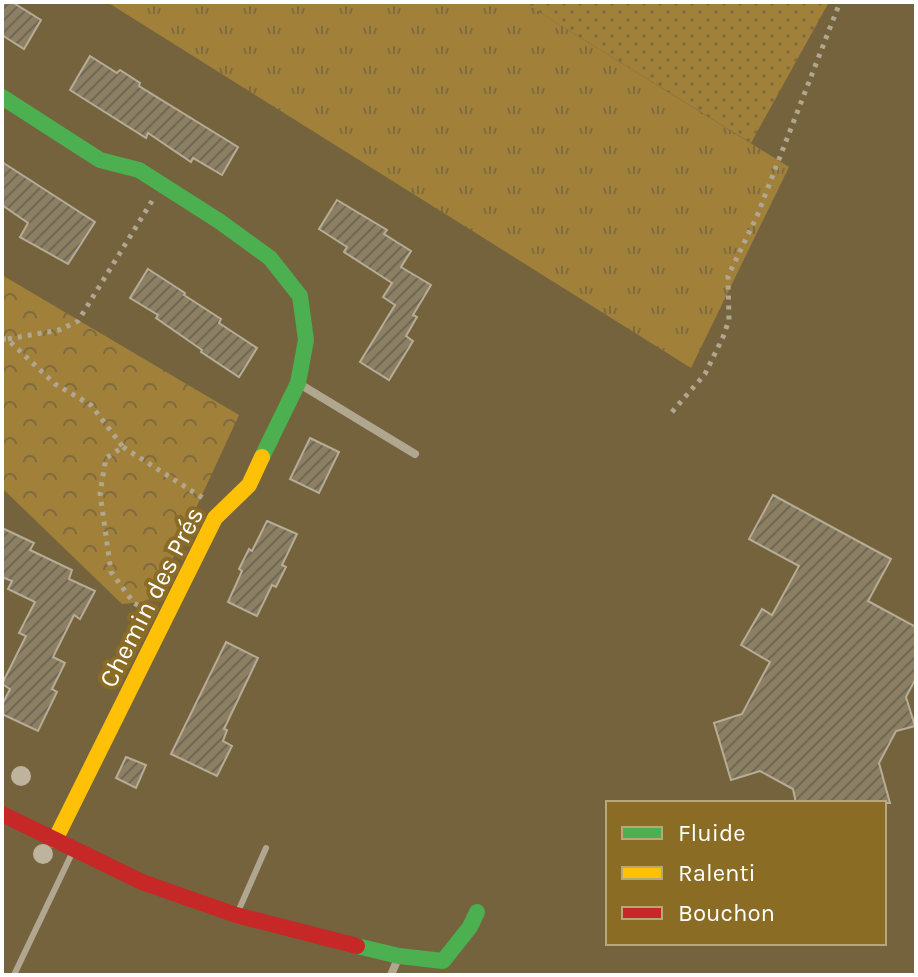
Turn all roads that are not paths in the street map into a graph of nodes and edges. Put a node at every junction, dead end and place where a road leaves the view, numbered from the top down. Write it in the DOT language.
graph roads {
  1 [pos="2,97"];
  2 [pos="298,383"];
  3 [pos="415,454"];
  4 [pos="2,814"];
  5 [pos="55,840"];
  6 [pos="266,848"];
  7 [pos="74,849"];
  8 [pos="477,912"];
  9 [pos="236,915"];
  10 [pos="399,956"];
  11 [pos="14,975"];
  12 [pos="391,975"];
  1 -- 2 [label="street, Chemin des Prés"];
  2 -- 3 [label="street"];
  2 -- 5 [label="street, Chemin des Prés"];
  4 -- 5 [label="street"];
  5 -- 7 [label="street"];
  6 -- 9 [label="lane"];
  7 -- 9 [label="street"];
  7 -- 11 [label="lane"];
  8 -- 10 [label="street"];
  9 -- 10 [label="street"];
  10 -- 12 [label="street"];
}
